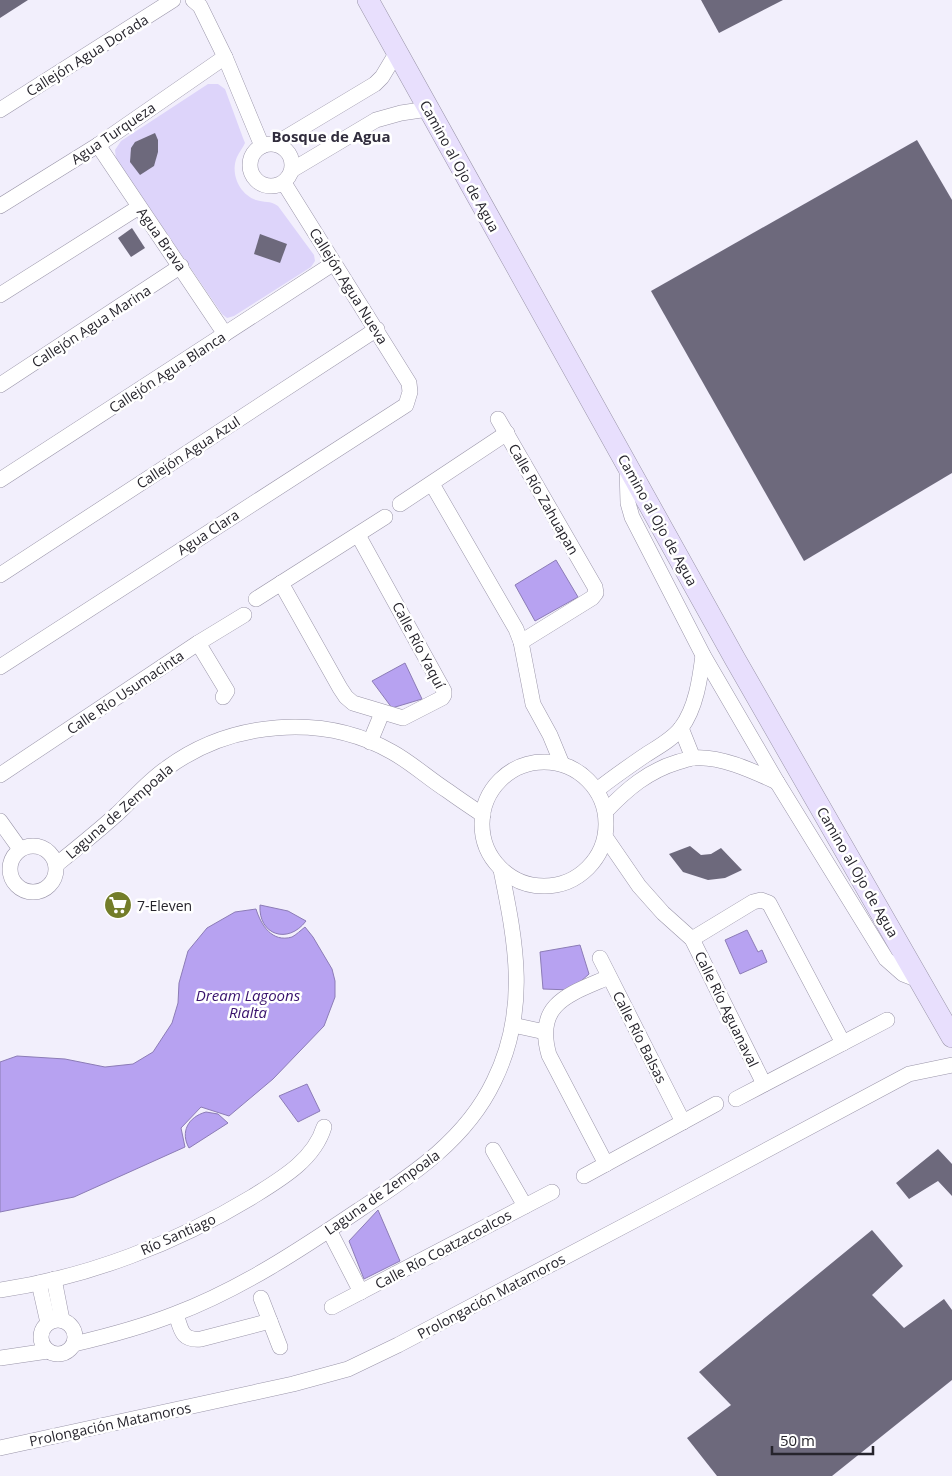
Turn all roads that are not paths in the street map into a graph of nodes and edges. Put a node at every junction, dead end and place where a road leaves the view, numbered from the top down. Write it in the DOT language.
graph roads {
  1 [pos="173,0"];
  2 [pos="193,0"];
  3 [pos="368,0"];
  4 [pos="397,52"];
  5 [pos="225,57"];
  6 [pos="428,109"];
  7 [pos="0,110"];
  8 [pos="98,145"];
  9 [pos="268,145"];
  10 [pos="288,176"];
  11 [pos="0,206"];
  12 [pos="139,207"];
  13 [pos="334,263"];
  14 [pos="181,266"];
  15 [pos="0,295"];
  16 [pos="377,329"];
  17 [pos="225,334"];
  18 [pos="0,385"];
  19 [pos="410,392"];
  20 [pos="498,419"];
  21 [pos="507,433"];
  22 [pos="628,466"];
  23 [pos="0,480"];
  24 [pos="432,484"];
  25 [pos="400,504"];
  26 [pos="384,517"];
  27 [pos="358,535"];
  28 [pos="0,575"];
  29 [pos="281,583"];
  30 [pos="256,599"];
  31 [pos="244,615"];
  32 [pos="521,642"];
  33 [pos="198,643"];
  34 [pos="703,655"];
  35 [pos="0,667"];
  36 [pos="223,697"];
  37 [pos="382,713"];
  38 [pos="681,728"];
  39 [pos="370,742"];
  40 [pos="693,758"];
  41 [pos="562,764"];
  42 [pos="0,775"];
  43 [pos="777,782"];
  44 [pos="597,790"];
  45 [pos="606,811"];
  46 [pos="482,815"];
  47 [pos="0,822"];
  48 [pos="606,838"];
  49 [pos="20,849"];
  50 [pos="56,865"];
  51 [pos="502,870"];
  52 [pos="5,872"];
  53 [pos="692,939"];
  54 [pos="600,958"];
  55 [pos="609,977"];
  56 [pos="921,982"];
  57 [pos="887,1020"];
  58 [pos="512,1026"];
  59 [pos="545,1032"];
  60 [pos="952,1037"];
  61 [pos="843,1043"];
  62 [pos="952,1065"];
  63 [pos="764,1084"];
  64 [pos="736,1099"];
  65 [pos="716,1104"];
  66 [pos="683,1122"];
  67 [pos="324,1127"];
  68 [pos="493,1150"];
  69 [pos="606,1164"];
  70 [pos="584,1176"];
  71 [pos="552,1192"];
  72 [pos="525,1206"];
  73 [pos="329,1230"];
  74 [pos="54,1279"];
  75 [pos="39,1283"];
  76 [pos="0,1290"];
  77 [pos="361,1292"];
  78 [pos="261,1298"];
  79 [pos="332,1307"];
  80 [pos="176,1314"];
  81 [pos="55,1321"];
  82 [pos="270,1321"];
  83 [pos="74,1344"];
  84 [pos="280,1347"];
  85 [pos="48,1351"];
  86 [pos="0,1358"];
  87 [pos="0,1448"];
  1 -- 7 [label="street, Callejón Agua Dorada"];
  2 -- 5 [label="street"];
  3 -- 4 [label="street, Camino al Ojo de Agua"];
  4 -- 6 [label="street, Camino al Ojo de Agua"];
  4 -- 9 [label="street"];
  5 -- 8 [label="street, Agua Turqueza"];
  5 -- 9 [label="street"];
  6 -- 10 [label="street"];
  6 -- 22 [label="street, Camino al Ojo de Agua"];
  8 -- 11 [label="street, Agua Turqueza"];
  8 -- 12 [label="street, Agua Brava"];
  9 -- 10 [label="street"];
  9 -- 10 [label="street"];
  10 -- 13 [label="street, Callejón Agua Nueva"];
  12 -- 14 [label="street, Agua Brava"];
  12 -- 15 [label="street"];
  13 -- 16 [label="street, Callejón Agua Nueva"];
  13 -- 17 [label="street, Callejón Agua Blanca"];
  14 -- 17 [label="street, Agua Brava"];
  14 -- 18 [label="street, Callejón Agua Marina"];
  16 -- 19 [label="street, Callejón Agua Nueva"];
  16 -- 28 [label="street, Callejón Agua Azul"];
  17 -- 23 [label="street, Callejón Agua Blanca"];
  19 -- 35 [label="street, Agua Clara"];
  20 -- 21 [label="street"];
  21 -- 24 [label="street, Calle Río Zahuapan"];
  21 -- 32 [label="street, Calle Río Zahuapan"];
  22 -- 34 [label="street"];
  22 -- 56 [label="street, Camino al Ojo de Agua"];
  24 -- 25 [label="street, Calle Río Zahuapan"];
  24 -- 32 [label="street"];
  26 -- 27 [label="street"];
  27 -- 29 [label="street"];
  27 -- 37 [label="street, Calle Río Yaquí"];
  29 -- 30 [label="street"];
  29 -- 37 [label="street, Calle Río Yaquí"];
  31 -- 33 [label="street"];
  32 -- 41 [label="street"];
  33 -- 36 [label="street, Calle Río Usumacinta"];
  33 -- 42 [label="street, Calle Río Usumacinta"];
  34 -- 38 [label="street"];
  34 -- 43 [label="street"];
  37 -- 39 [label="street"];
  38 -- 40 [label="street"];
  38 -- 44 [label="street"];
  39 -- 46 [label="street, Laguna de Zempoala"];
  39 -- 50 [label="street, Laguna de Zempoala"];
  40 -- 43 [label="street"];
  40 -- 45 [label="street"];
  41 -- 44 [label="street"];
  41 -- 46 [label="street"];
  43 -- 56 [label="street"];
  44 -- 45 [label="street"];
  45 -- 48 [label="street"];
  46 -- 51 [label="street"];
  47 -- 49 [label="street"];
  48 -- 51 [label="street"];
  48 -- 53 [label="street"];
  49 -- 50 [label="street"];
  49 -- 52 [label="street"];
  50 -- 52 [label="street"];
  51 -- 58 [label="street, Laguna de Zempoala"];
  53 -- 61 [label="street, Calle Río Aguanaval"];
  53 -- 63 [label="street, Calle Río Aguanaval"];
  54 -- 55 [label="street"];
  55 -- 59 [label="street, Calle Río Balsas"];
  55 -- 66 [label="street, Calle Río Balsas"];
  56 -- 60 [label="street, Camino al Ojo de Agua"];
  57 -- 61 [label="street, Calle Río Aguanaval"];
  58 -- 59 [label="street"];
  58 -- 73 [label="street, Laguna de Zempoala"];
  59 -- 69 [label="street, Calle Río Balsas"];
  61 -- 63 [label="street, Calle Río Aguanaval"];
  62 -- 87 [label="street, Prolongación Matamoros"];
  63 -- 64 [label="street, Calle Río Aguanaval"];
  65 -- 66 [label="street"];
  66 -- 69 [label="street"];
  67 -- 74 [label="street, Río Santiago"];
  68 -- 72 [label="street, Calle Río Coatzacoalcos"];
  69 -- 70 [label="street"];
  71 -- 72 [label="street, Calle Río Coatzacoalcos"];
  72 -- 77 [label="street, Calle Río Coatzacoalcos"];
  73 -- 77 [label="street, Calle Río Coatzacoalcos"];
  73 -- 80 [label="street, Laguna de Zempoala"];
  74 -- 75 [label="street, Río Santiago"];
  74 -- 81 [label="street"];
  75 -- 76 [label="street, Río Santiago"];
  75 -- 81 [label="street"];
  77 -- 79 [label="street, Calle Río Coatzacoalcos"];
  78 -- 82 [label="street"];
  80 -- 82 [label="street"];
  80 -- 83 [label="street, Laguna de Zempoala"];
  81 -- 83 [label="street"];
  81 -- 85 [label="street"];
  82 -- 84 [label="street"];
  83 -- 85 [label="street"];
  85 -- 86 [label="street"];
}
